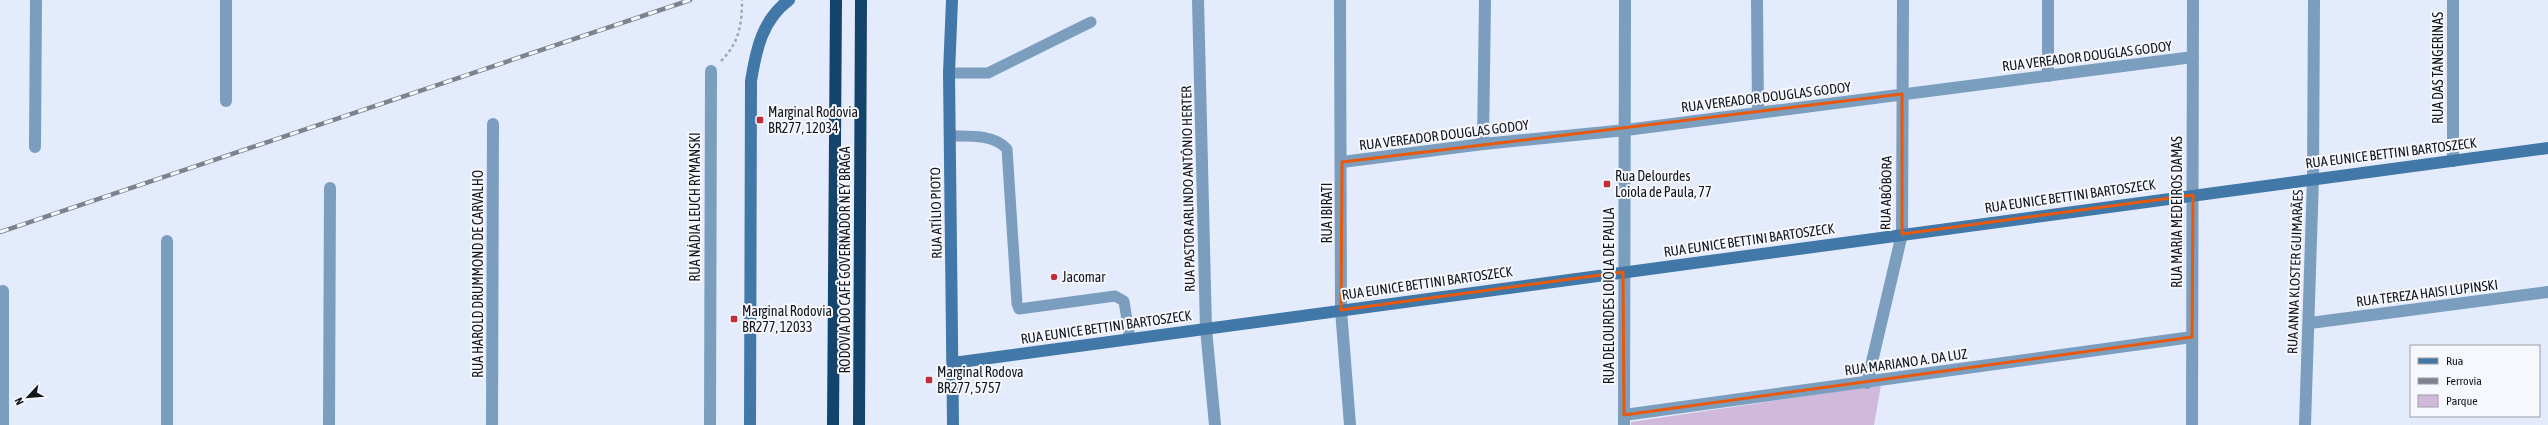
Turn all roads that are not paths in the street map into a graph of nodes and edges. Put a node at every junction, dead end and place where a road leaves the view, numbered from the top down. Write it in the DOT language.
graph roads {
  1 [pos="36,0"];
  2 [pos="226,0"];
  3 [pos="789,0"];
  4 [pos="952,0"];
  5 [pos="1198,0"];
  6 [pos="1340,0"];
  7 [pos="1486,0"];
  8 [pos="1625,0"];
  9 [pos="1758,0"];
  10 [pos="1903,0"];
  11 [pos="2048,0"];
  12 [pos="2193,0"];
  13 [pos="2314,0"];
  14 [pos="2453,0"];
  15 [pos="861,2"];
  16 [pos="836,5"];
  17 [pos="1091,22"];
  18 [pos="2193,57"];
  19 [pos="711,71"];
  20 [pos="949,72"];
  21 [pos="2048,76"];
  22 [pos="1902,94"];
  23 [pos="226,101"];
  24 [pos="1758,113"];
  25 [pos="493,124"];
  26 [pos="1626,130"];
  27 [pos="950,136"];
  28 [pos="1482,144"];
  29 [pos="35,147"];
  30 [pos="2548,148"];
  31 [pos="2453,161"];
  32 [pos="1342,162"];
  33 [pos="2313,178"];
  34 [pos="330,188"];
  35 [pos="2193,195"];
  36 [pos="1902,234"];
  37 [pos="167,242"];
  38 [pos="1623,272"];
  39 [pos="3,291"];
  40 [pos="2548,292"];
  41 [pos="1341,310"];
  42 [pos="2310,323"];
  43 [pos="1206,329"];
  44 [pos="2192,337"];
  45 [pos="1130,339"];
  46 [pos="953,363"];
  47 [pos="1867,382"];
  48 [pos="1624,420"];
  49 [pos="3,425"];
  50 [pos="167,425"];
  51 [pos="330,425"];
  52 [pos="492,425"];
  53 [pos="710,425"];
  54 [pos="750,425"];
  55 [pos="833,425"];
  56 [pos="859,425"];
  57 [pos="953,425"];
  58 [pos="1215,425"];
  59 [pos="1350,425"];
  60 [pos="2192,425"];
  61 [pos="2305,425"];
  1 -- 29 [label="street"];
  2 -- 23 [label="street"];
  3 -- 54 [label="street"];
  4 -- 20 [label="street, RUA ATÍLIO PIOTO"];
  5 -- 43 [label="street, RUA PASTOR ARLINDO ANTÔNIO HERTER"];
  6 -- 32 [label="street, RUA IBIRATI"];
  7 -- 28 [label="street"];
  8 -- 26 [label="street, RUA DELOURDES LOIOLA DE PAULA"];
  9 -- 24 [label="street"];
  10 -- 22 [label="street, RUA ABÓBORA"];
  11 -- 21 [label="street"];
  12 -- 18 [label="street, RUA MARIA MEDEIROS DAMAS"];
  13 -- 33 [label="street, RUA ANNA KLOSTER GUIMARÃES"];
  14 -- 31 [label="street, RUA DAS TANGERINAS"];
  15 -- 56 [label="highway, RODOVIA DO CAFÉ GOVERNADOR NEY BRAGA"];
  16 -- 55 [label="highway, RODOVIA DO CAFÉ GOVERNADOR NEY BRAGA"];
  17 -- 20 [label="lane"];
  18 -- 21 [label="street, RUA VEREADOR DOUGLAS GODOY"];
  18 -- 35 [label="street, RUA MARIA MEDEIROS DAMAS"];
  19 -- 53 [label="street, RUA NÁDIA LEUCH RYMANSKI"];
  20 -- 27 [label="street, RUA ATÍLIO PIOTO"];
  21 -- 22 [label="street, RUA VEREADOR DOUGLAS GODOY"];
  22 -- 24 [label="street, RUA VEREADOR DOUGLAS GODOY"];
  22 -- 36 [label="street, RUA ABÓBORA"];
  24 -- 26 [label="street, RUA VEREADOR DOUGLAS GODOY"];
  25 -- 52 [label="street, RUA HAROLD DRUMMOND DE CARVALHO"];
  26 -- 28 [label="street, RUA VEREADOR DOUGLAS GODOY"];
  26 -- 38 [label="street, RUA DELOURDES LOIOLA DE PAULA"];
  27 -- 45 [label="lane"];
  27 -- 46 [label="street, RUA ATÍLIO PIOTO"];
  28 -- 32 [label="street, RUA VEREADOR DOUGLAS GODOY"];
  30 -- 31 [label="street, RUA EUNICE BETTINI BARTOSZECK"];
  31 -- 33 [label="street, RUA EUNICE BETTINI BARTOSZECK"];
  32 -- 41 [label="street, RUA IBIRATI"];
  33 -- 35 [label="street, RUA EUNICE BETTINI BARTOSZECK"];
  33 -- 42 [label="street, RUA ANNA KLOSTER GUIMARÃES"];
  34 -- 51 [label="street"];
  35 -- 36 [label="street, RUA EUNICE BETTINI BARTOSZECK"];
  35 -- 44 [label="street, RUA MARIA MEDEIROS DAMAS"];
  36 -- 38 [label="street, RUA EUNICE BETTINI BARTOSZECK"];
  36 -- 47 [label="street, RUA ABÓBORA"];
  37 -- 50 [label="street"];
  38 -- 41 [label="street, RUA EUNICE BETTINI BARTOSZECK"];
  38 -- 48 [label="street, RUA DELOURDES LOIOLA DE PAULA"];
  39 -- 49 [label="street"];
  40 -- 42 [label="street, RUA TEREZA HAISI LUPINSKI"];
  41 -- 43 [label="street, RUA EUNICE BETTINI BARTOSZECK"];
  41 -- 59 [label="street, RUA IBIRATI"];
  42 -- 61 [label="street, RUA ANNA KLOSTER GUIMARÃES"];
  43 -- 45 [label="street, RUA EUNICE BETTINI BARTOSZECK"];
  43 -- 58 [label="street, RUA PASTOR ARLINDO ANTÔNIO HERTER"];
  44 -- 47 [label="street, RUA MARIANO A. DA LUZ"];
  44 -- 60 [label="street, RUA MARIA MEDEIROS DAMAS"];
  45 -- 46 [label="street, RUA EUNICE BETTINI BARTOSZECK"];
  46 -- 57 [label="street, RUA ATÍLIO PIOTO"];
  47 -- 48 [label="street, RUA MARIANO A. DA LUZ"];
}
